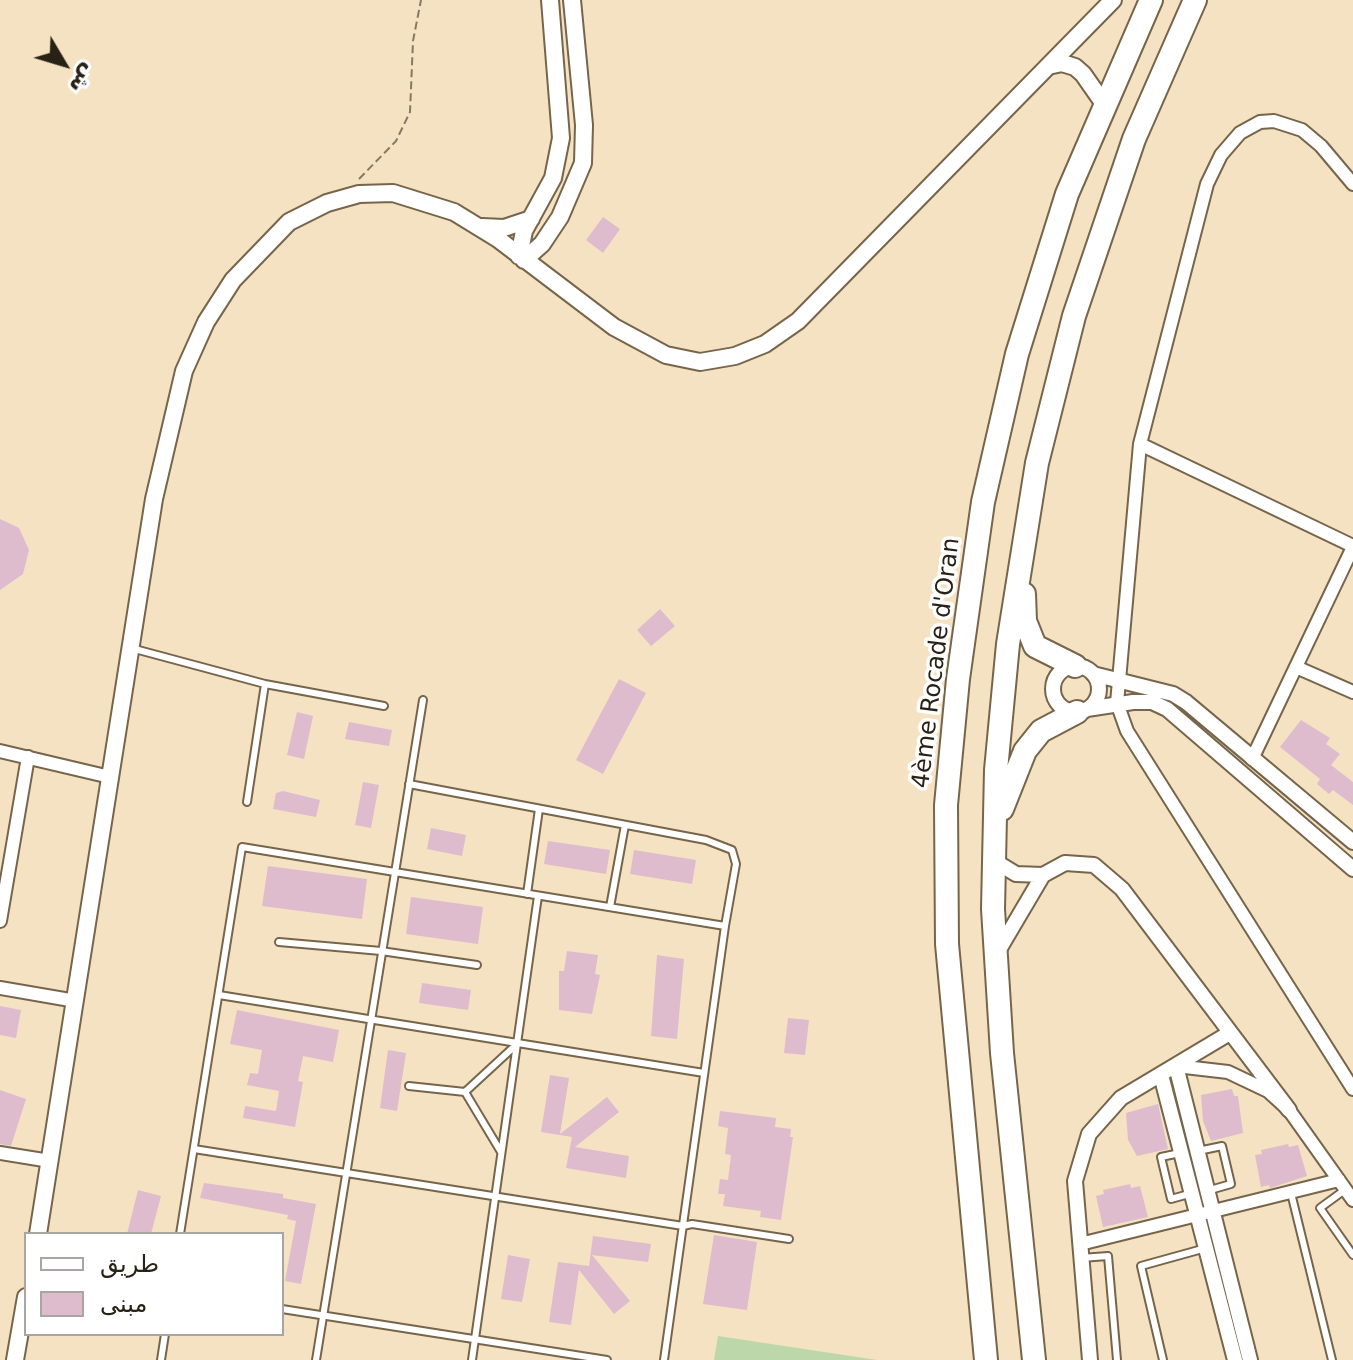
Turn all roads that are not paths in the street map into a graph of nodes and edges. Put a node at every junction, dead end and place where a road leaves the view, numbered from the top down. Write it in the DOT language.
graph roads {
  1 [pos="550,0"];
  2 [pos="572,0"];
  3 [pos="1113,0"];
  4 [pos="1151,0"];
  5 [pos="1195,0"];
  6 [pos="1046,67"];
  7 [pos="1104,104"];
  8 [pos="1353,184"];
  9 [pos="531,219"];
  10 [pos="476,225"];
  11 [pos="546,238"];
  12 [pos="522,258"];
  13 [pos="556,284"];
  14 [pos="1140,444"];
  15 [pos="1023,540"];
  16 [pos="1353,546"];
  17 [pos="131,648"];
  18 [pos="1296,667"];
  19 [pos="1084,670"];
  20 [pos="1121,682"];
  21 [pos="265,684"];
  22 [pos="1353,692"];
  23 [pos="423,700"];
  24 [pos="1117,703"];
  25 [pos="384,706"];
  26 [pos="1082,711"];
  27 [pos="0,751"];
  28 [pos="28,757"];
  29 [pos="1252,759"];
  30 [pos="110,777"];
  31 [pos="409,784"];
  32 [pos="247,802"];
  33 [pos="539,809"];
  34 [pos="625,825"];
  35 [pos="1353,842"];
  36 [pos="993,855"];
  37 [pos="1353,869"];
  38 [pos="394,872"];
  39 [pos="1043,875"];
  40 [pos="527,894"];
  41 [pos="538,896"];
  42 [pos="610,907"];
  43 [pos="0,921"];
  44 [pos="725,926"];
  45 [pos="279,942"];
  46 [pos="381,951"];
  47 [pos="995,957"];
  48 [pos="477,965"];
  49 [pos="0,988"];
  50 [pos="219,995"];
  51 [pos="76,1001"];
  52 [pos="370,1020"];
  53 [pos="1228,1034"];
  54 [pos="517,1044"];
  55 [pos="1176,1066"];
  56 [pos="704,1073"];
  57 [pos="1161,1075"];
  58 [pos="409,1086"];
  59 [pos="1353,1089"];
  60 [pos="465,1092"];
  61 [pos="1289,1110"];
  62 [pos="194,1149"];
  63 [pos="501,1152"];
  64 [pos="1191,1152"];
  65 [pos="0,1153"];
  66 [pos="50,1161"];
  67 [pos="346,1174"];
  68 [pos="1346,1190"];
  69 [pos="1200,1192"];
  70 [pos="1291,1193"];
  71 [pos="495,1197"];
  72 [pos="1205,1215"];
  73 [pos="683,1226"];
  74 [pos="38,1232"];
  75 [pos="180,1232"];
  76 [pos="789,1239"];
  77 [pos="1206,1248"];
  78 [pos="1080,1251"];
  79 [pos="1353,1255"];
  80 [pos="24,1308"];
  81 [pos="284,1309"];
  82 [pos="323,1315"];
  83 [pos="165,1336"];
  84 [pos="475,1338"];
  85 [pos="15,1360"];
  86 [pos="161,1360"];
  87 [pos="316,1360"];
  88 [pos="472,1360"];
  89 [pos="607,1360"];
  90 [pos="664,1360"];
  91 [pos="986,1360"];
  92 [pos="1034,1360"];
  93 [pos="1090,1360"];
  94 [pos="1117,1360"];
  95 [pos="1163,1360"];
  96 [pos="1235,1360"];
  97 [pos="1250,1360"];
  98 [pos="1332,1360"];
  1 -- 9 [label="main road"];
  2 -- 11 [label="main road"];
  3 -- 6 [label="main road"];
  4 -- 7 [label="highway, 4ème Rocade d'Oran"];
  5 -- 15 [label="highway"];
  6 -- 7 [label="main road"];
  6 -- 13 [label="main road"];
  7 -- 91 [label="highway, 4ème Rocade d'Oran"];
  8 -- 14 [label="street"];
  9 -- 10 [label="main road"];
  9 -- 12 [label="main road"];
  10 -- 12 [label="main road"];
  10 -- 17 [label="main road"];
  11 -- 12 [label="main road"];
  11 -- 13 [label="main road"];
  12 -- 13 [label="main road"];
  14 -- 16 [label="street"];
  14 -- 20 [label="street"];
  15 -- 19 [label="highway"];
  15 -- 36 [label="highway"];
  16 -- 18 [label="street"];
  17 -- 21 [label="lane"];
  17 -- 30 [label="main road"];
  18 -- 22 [label="street"];
  18 -- 29 [label="street"];
  19 -- 20 [label="street"];
  19 -- 26 [label="street"];
  19 -- 26 [label="street"];
  20 -- 24 [label="street"];
  20 -- 29 [label="street"];
  21 -- 25 [label="lane"];
  21 -- 32 [label="lane"];
  23 -- 31 [label="lane"];
  24 -- 26 [label="street"];
  24 -- 37 [label="street"];
  24 -- 59 [label="street"];
  26 -- 36 [label="highway"];
  27 -- 28 [label="street"];
  28 -- 30 [label="street"];
  28 -- 43 [label="street"];
  29 -- 35 [label="street"];
  30 -- 51 [label="main road"];
  31 -- 33 [label="lane"];
  31 -- 38 [label="lane"];
  33 -- 34 [label="lane"];
  33 -- 40 [label="lane"];
  34 -- 42 [label="lane"];
  34 -- 44 [label="lane"];
  36 -- 39 [label="street"];
  36 -- 47 [label="highway"];
  38 -- 40 [label="lane"];
  38 -- 46 [label="lane"];
  38 -- 50 [label="lane"];
  39 -- 47 [label="street"];
  39 -- 53 [label="street"];
  40 -- 41 [label="lane"];
  41 -- 42 [label="lane"];
  41 -- 54 [label="lane"];
  42 -- 44 [label="lane"];
  44 -- 56 [label="lane"];
  45 -- 46 [label="lane"];
  46 -- 48 [label="lane"];
  46 -- 52 [label="lane"];
  47 -- 92 [label="highway"];
  49 -- 51 [label="street"];
  50 -- 52 [label="lane"];
  50 -- 62 [label="lane"];
  51 -- 66 [label="main road"];
  52 -- 54 [label="lane"];
  52 -- 67 [label="lane"];
  53 -- 55 [label="street"];
  53 -- 61 [label="street"];
  54 -- 56 [label="lane"];
  54 -- 60 [label="lane"];
  54 -- 63 [label="lane"];
  55 -- 57 [label="street"];
  55 -- 61 [label="street"];
  55 -- 64 [label="street"];
  56 -- 73 [label="lane"];
  57 -- 64 [label="street"];
  57 -- 78 [label="street"];
  58 -- 60 [label="lane"];
  60 -- 63 [label="lane"];
  61 -- 68 [label="street"];
  62 -- 67 [label="lane"];
  62 -- 75 [label="lane"];
  63 -- 71 [label="lane"];
  64 -- 69 [label="street"];
  64 -- 69 [label="lane"];
  64 -- 69 [label="lane"];
  65 -- 66 [label="street"];
  66 -- 74 [label="main road"];
  67 -- 71 [label="lane"];
  67 -- 82 [label="lane"];
  68 -- 70 [label="street"];
  68 -- 79 [label="lane"];
  69 -- 72 [label="street"];
  70 -- 72 [label="street"];
  70 -- 98 [label="lane"];
  71 -- 73 [label="lane"];
  71 -- 84 [label="lane"];
  72 -- 77 [label="street"];
  72 -- 78 [label="street"];
  72 -- 97 [label="street"];
  73 -- 76 [label="lane"];
  73 -- 90 [label="lane"];
  77 -- 95 [label="lane"];
  77 -- 96 [label="street"];
  78 -- 93 [label="street"];
  78 -- 94 [label="lane"];
  80 -- 85 [label="main road"];
  81 -- 82 [label="lane"];
  82 -- 84 [label="lane"];
  82 -- 87 [label="lane"];
  83 -- 86 [label="lane"];
  84 -- 88 [label="lane"];
  84 -- 89 [label="lane"];
}
